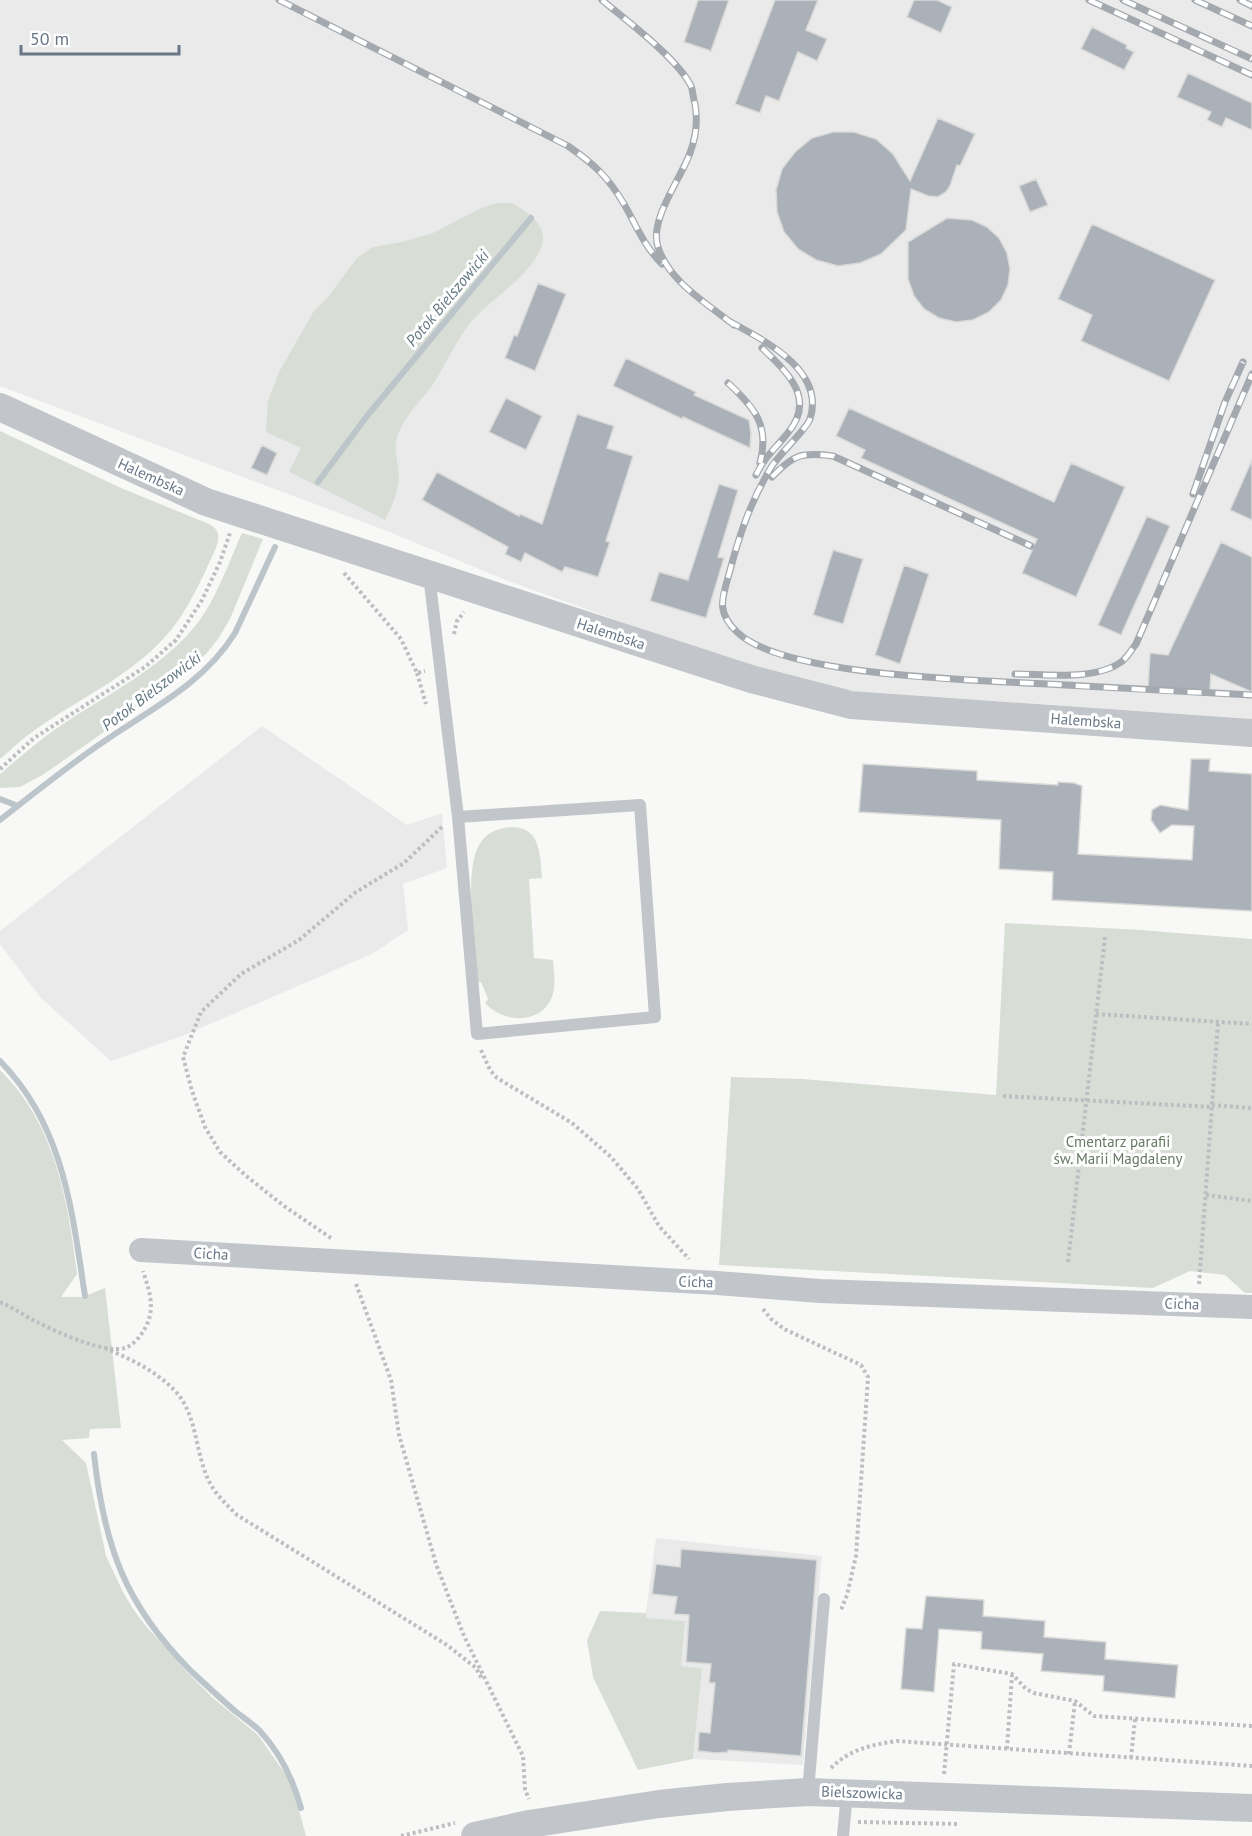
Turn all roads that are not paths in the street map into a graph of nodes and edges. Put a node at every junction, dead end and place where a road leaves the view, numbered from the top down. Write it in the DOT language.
graph roads {
  1 [pos="0,408"];
  2 [pos="429,575"];
  3 [pos="1252,733"];
  4 [pos="458,817"];
  5 [pos="141,1250"];
  6 [pos="1252,1307"];
  7 [pos="824,1599"];
  8 [pos="809,1783"];
  9 [pos="848,1792"];
  10 [pos="1252,1808"];
  11 [pos="475,1836"];
  12 [pos="843,1836"];
  1 -- 2 [label="street, Halembska"];
  2 -- 3 [label="street, Halembska"];
  2 -- 4 [label="lane"];
  4 -- 4 [label="lane"];
  5 -- 6 [label="street, Cicha"];
  7 -- 8 [label="lane"];
  8 -- 9 [label="street, Bielszowicka"];
  8 -- 11 [label="street, Bielszowicka"];
  9 -- 10 [label="street, Bielszowicka"];
  9 -- 12 [label="lane"];
}
